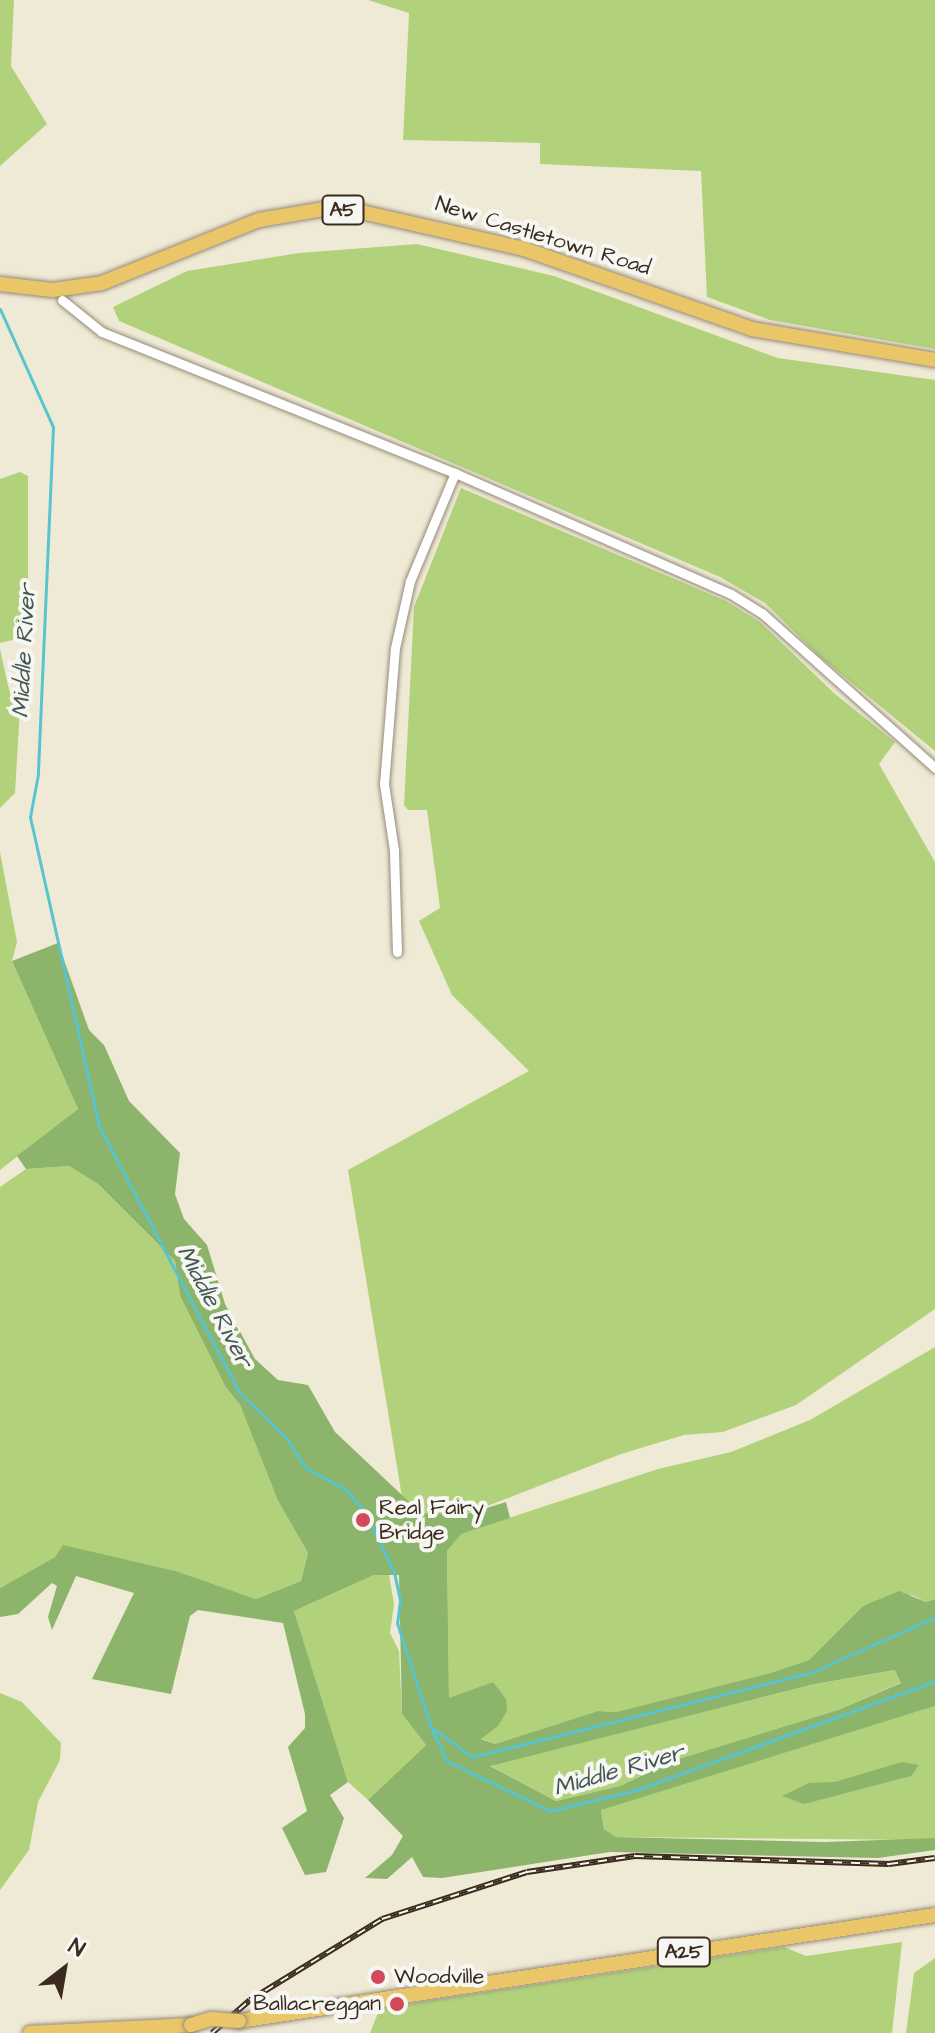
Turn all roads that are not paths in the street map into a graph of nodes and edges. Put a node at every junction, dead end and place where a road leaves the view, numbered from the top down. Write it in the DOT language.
graph roads {
  1 [pos="6,286"];
  2 [pos="62,300"];
  3 [pos="935,360"];
  4 [pos="455,473"];
  5 [pos="935,768"];
  6 [pos="397,952"];
  7 [pos="935,1915"];
  8 [pos="247,2025"];
  9 [pos="30,2033"];
  1 -- 3 [label="main road, New Castletown Road / A5"];
  2 -- 4 [label="street"];
  4 -- 5 [label="street"];
  4 -- 6 [label="street"];
  7 -- 8 [label="main road, A25"];
  8 -- 9 [label="main road, A25, bridge"];
}
